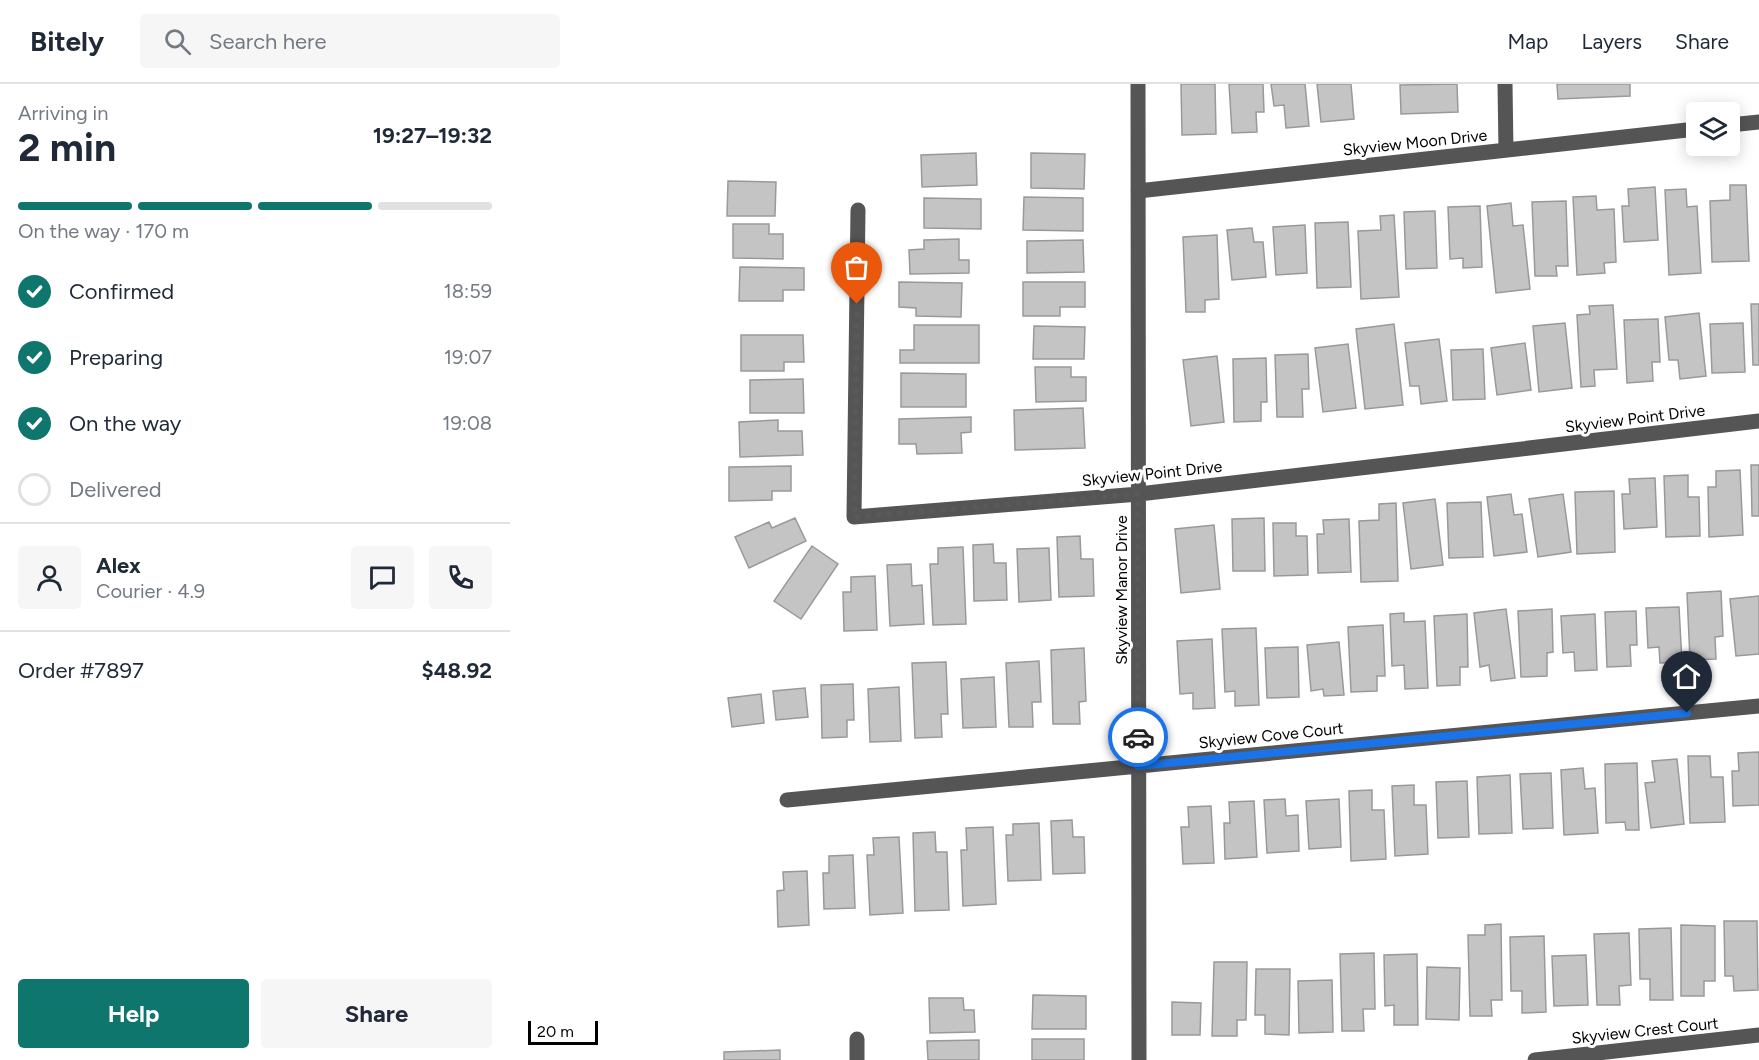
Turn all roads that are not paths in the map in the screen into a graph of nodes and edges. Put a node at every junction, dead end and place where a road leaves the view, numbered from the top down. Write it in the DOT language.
graph roads {
  1 [pos="1137,84"];
  2 [pos="1506,84"];
  3 [pos="1759,122"];
  4 [pos="1740,124"];
  5 [pos="1686,130"];
  6 [pos="1506,150"];
  7 [pos="1138,190"];
  8 [pos="858,210"];
  9 [pos="1759,422"];
  10 [pos="1138,494"];
  11 [pos="1759,706"];
  12 [pos="1138,766"];
  13 [pos="788,800"];
  14 [pos="1759,1035"];
  15 [pos="857,1039"];
  16 [pos="857,1060"];
  17 [pos="1138,1060"];
  18 [pos="1535,1060"];
  1 -- 7 [label="street, Skyview Manor Drive"];
  2 -- 6 [label="street"];
  3 -- 4 [label="street"];
  5 -- 6 [label="street, Skyview Moon Drive"];
  6 -- 7 [label="street, Skyview Moon Drive"];
  7 -- 10 [label="street, Skyview Manor Drive"];
  8 -- 10 [label="street, Skyview Point Drive"];
  9 -- 10 [label="street, Skyview Point Drive"];
  10 -- 12 [label="street, Skyview Manor Drive"];
  11 -- 12 [label="street, Skyview Cove Court"];
  12 -- 13 [label="street, Skyview Cove Court"];
  12 -- 17 [label="street, Skyview Manor Drive"];
  14 -- 18 [label="street, Skyview Crest Court"];
  15 -- 16 [label="street"];
}
